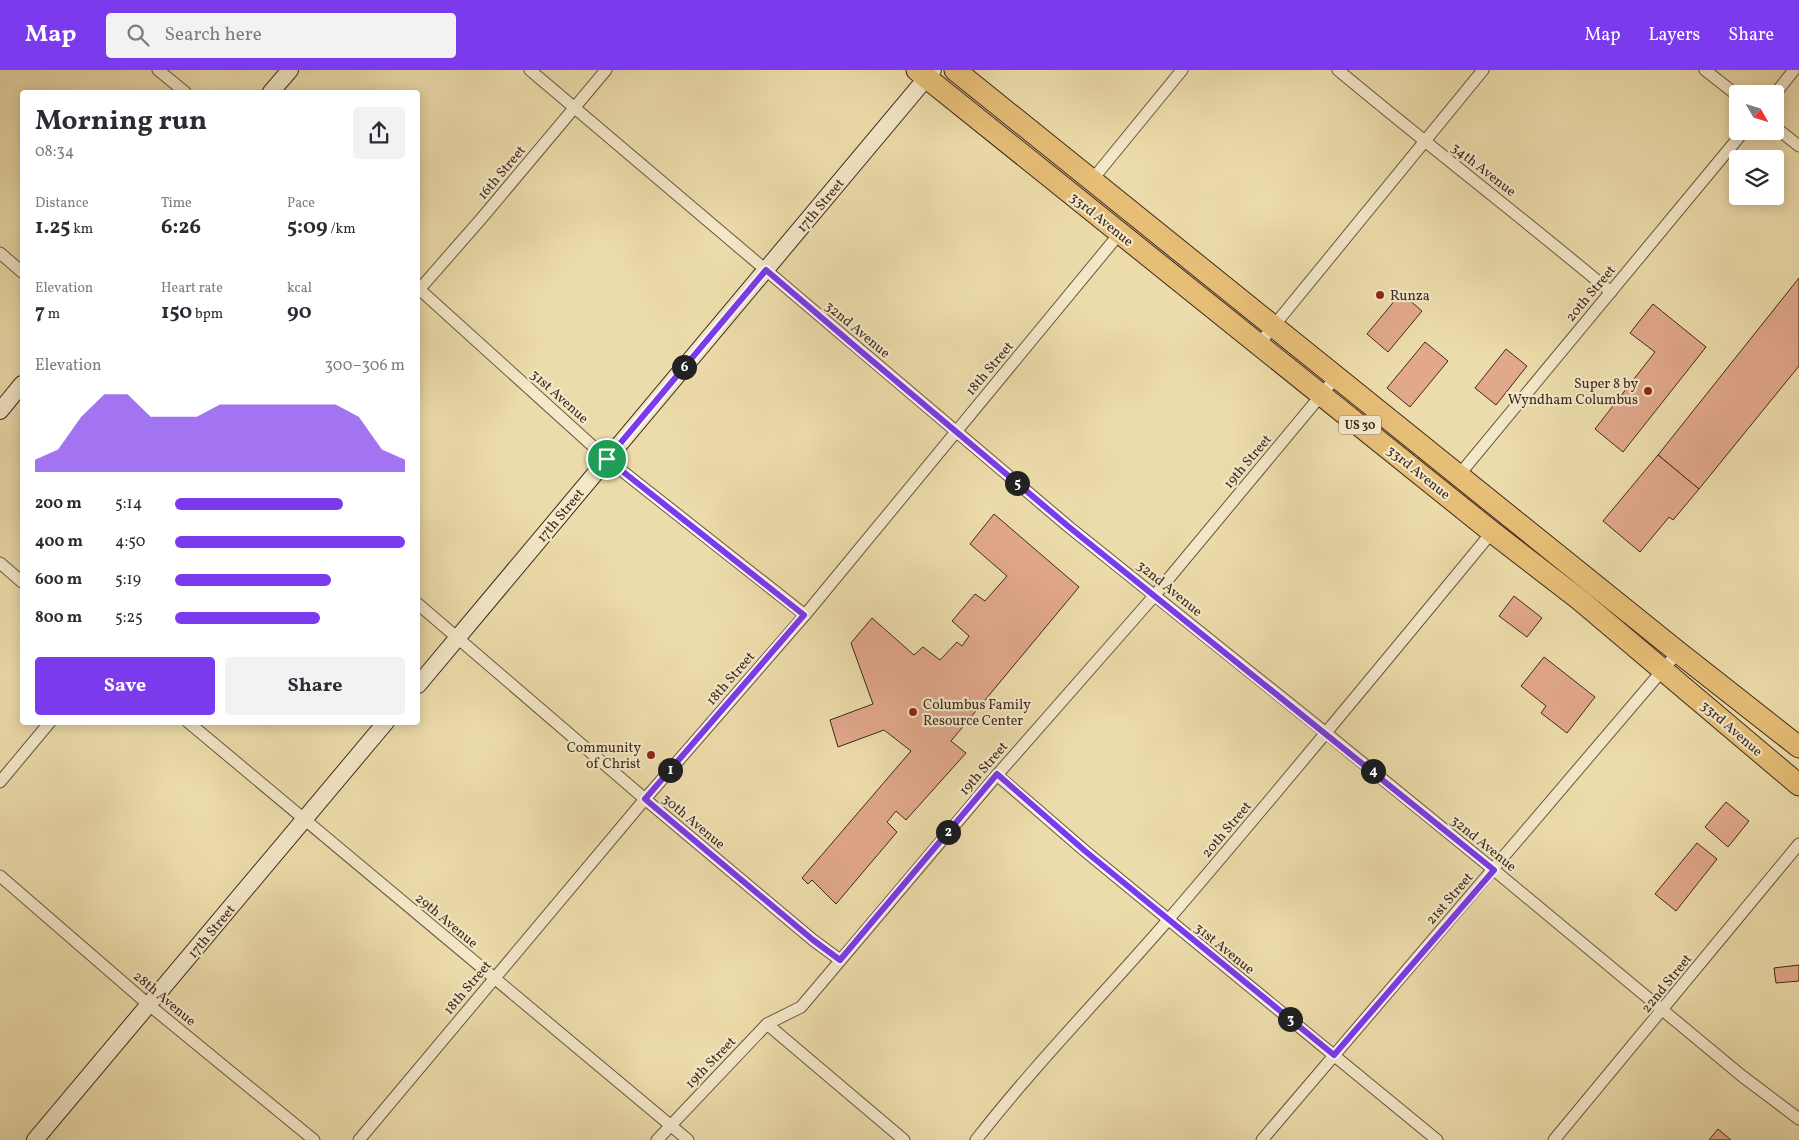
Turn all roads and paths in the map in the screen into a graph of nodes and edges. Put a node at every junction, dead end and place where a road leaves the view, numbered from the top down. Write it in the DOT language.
graph roads {
  1 [pos="158,70"];
  2 [pos="290,70"];
  3 [pos="530,70"];
  4 [pos="606,70"];
  5 [pos="955,70"];
  6 [pos="1182,70"];
  7 [pos="1338,70"];
  8 [pos="1483,70"];
  9 [pos="1705,70"];
  10 [pos="1794,70"];
  11 [pos="926,73"];
  12 [pos="1782,85"];
  13 [pos="1729,89"];
  14 [pos="183,90"];
  15 [pos="273,90"];
  16 [pos="574,108"];
  17 [pos="1784,134"];
  18 [pos="1737,140"];
  19 [pos="1425,143"];
  20 [pos="1799,146"];
  21 [pos="1092,180"];
  22 [pos="1120,233"];
  23 [pos="0,254"];
  24 [pos="20,270"];
  25 [pos="766,270"];
  26 [pos="420,287"];
  27 [pos="420,291"];
  28 [pos="1611,292"];
  29 [pos="1274,325"];
  30 [pos="1259,344"];
  31 [pos="1336,376"];
  32 [pos="20,386"];
  33 [pos="1322,395"];
  34 [pos="0,411"];
  35 [pos="956,431"];
  36 [pos="607,459"];
  37 [pos="1459,475"];
  38 [pos="1492,532"];
  39 [pos="0,563"];
  40 [pos="20,580"];
  41 [pos="1155,595"];
  42 [pos="420,606"];
  43 [pos="804,615"];
  44 [pos="457,638"];
  45 [pos="1678,652"];
  46 [pos="1664,670"];
  47 [pos="420,683"];
  48 [pos="48,725"];
  49 [pos="192,725"];
  50 [pos="383,725"];
  51 [pos="1326,733"];
  52 [pos="1799,747"];
  53 [pos="997,774"];
  54 [pos="0,782"];
  55 [pos="1799,786"];
  56 [pos="645,799"];
  57 [pos="304,820"];
  58 [pos="1799,844"];
  59 [pos="1494,870"];
  60 [pos="0,876"];
  61 [pos="1168,920"];
  62 [pos="840,960"];
  63 [pos="494,979"];
  64 [pos="149,1005"];
  65 [pos="1663,1010"];
  66 [pos="767,1024"];
  67 [pos="1334,1055"];
  68 [pos="1799,1120"];
  69 [pos="670,1125"];
  70 [pos="35,1140"];
  71 [pos="314,1140"];
  72 [pos="359,1140"];
  73 [pos="657,1140"];
  74 [pos="688,1140"];
  75 [pos="904,1140"];
  76 [pos="976,1140"];
  77 [pos="1262,1140"];
  78 [pos="1437,1140"];
  79 [pos="1554,1140"];
  1 -- 14 [label="street"];
  2 -- 15 [label="main road"];
  3 -- 16 [label="street, 32nd Avenue"];
  4 -- 16 [label="street, 16th Street"];
  5 -- 21 [label="highway, 33rd Avenue / US 30"];
  6 -- 21 [label="street"];
  7 -- 19 [label="street, 34th Avenue"];
  8 -- 19 [label="street"];
  9 -- 13 [label="street"];
  10 -- 12 [label="street"];
  11 -- 22 [label="highway, 33rd Avenue / US 30"];
  11 -- 25 [label="main road, 17th Street"];
  16 -- 25 [label="street, 32nd Avenue"];
  16 -- 26 [label="street, 16th Street"];
  17 -- 20 [label="street"];
  18 -- 28 [label="street, 20th Street"];
  19 -- 28 [label="street, 34th Avenue"];
  19 -- 29 [label="street"];
  21 -- 29 [label="highway, 33rd Avenue / US 30"];
  22 -- 30 [label="highway, 33rd Avenue / US 30"];
  22 -- 35 [label="street, 18th Street"];
  23 -- 24 [label="street"];
  25 -- 35 [label="street, 32nd Avenue"];
  25 -- 36 [label="main road, 17th Street"];
  27 -- 36 [label="street, 31st Avenue"];
  28 -- 37 [label="street, 20th Street"];
  29 -- 30 [label="street"];
  29 -- 31 [label="highway, 33rd Avenue / US 30"];
  30 -- 33 [label="highway, 33rd Avenue / US 30"];
  31 -- 33 [label="street, 19th Street"];
  31 -- 37 [label="highway, 33rd Avenue / US 30"];
  32 -- 34 [label="main road"];
  33 -- 38 [label="highway, 33rd Avenue / US 30"];
  33 -- 41 [label="street, 19th Street"];
  35 -- 41 [label="street, 32nd Avenue"];
  35 -- 43 [label="street, 18th Street"];
  36 -- 43 [label="street, 31st Avenue"];
  36 -- 44 [label="main road, 17th Street"];
  37 -- 45 [label="highway, 33rd Avenue / US 30"];
  38 -- 46 [label="highway, 33rd Avenue / US 30"];
  38 -- 51 [label="street, 20th Street"];
  39 -- 40 [label="street"];
  41 -- 51 [label="street, 32nd Avenue"];
  41 -- 53 [label="street, 19th Street"];
  42 -- 44 [label="street, 30th Avenue"];
  43 -- 56 [label="street, 18th Street"];
  44 -- 47 [label="main road, 17th Street"];
  44 -- 56 [label="street, 30th Avenue"];
  45 -- 46 [label="street, 21st Street"];
  45 -- 52 [label="highway, 33rd Avenue / US 30"];
  46 -- 55 [label="highway, 33rd Avenue / US 30"];
  46 -- 59 [label="street, 21st Street"];
  48 -- 54 [label="street"];
  49 -- 57 [label="street, 29th Avenue"];
  50 -- 57 [label="main road, 17th Street"];
  51 -- 59 [label="street, 32nd Avenue"];
  51 -- 61 [label="street, 20th Street"];
  53 -- 61 [label="street, 31st Avenue"];
  53 -- 62 [label="street, 19th Street"];
  56 -- 62 [label="street, 30th Avenue"];
  56 -- 63 [label="street, 18th Street"];
  57 -- 63 [label="street, 29th Avenue"];
  57 -- 64 [label="main road, 17th Street"];
  58 -- 65 [label="street, 22nd Street"];
  59 -- 65 [label="street, 32nd Avenue"];
  59 -- 67 [label="street, 21st Street"];
  60 -- 64 [label="street, 28th Avenue"];
  61 -- 67 [label="street, 31st Avenue"];
  61 -- 76 [label="street, 20th Street"];
  62 -- 66 [label="street, 19th Street"];
  63 -- 69 [label="street, 29th Avenue"];
  63 -- 72 [label="street, 18th Street"];
  64 -- 70 [label="main road, 17th Street"];
  64 -- 71 [label="street, 28th Avenue"];
  65 -- 68 [label="street, 32nd Avenue"];
  65 -- 79 [label="street, 22nd Street"];
  66 -- 69 [label="street, 19th Street"];
  66 -- 75 [label="street"];
  67 -- 77 [label="street, 21st Street"];
  67 -- 78 [label="street, 31st Avenue"];
  69 -- 73 [label="street, 19th Street"];
  69 -- 74 [label="street, 29th Avenue"];
}
